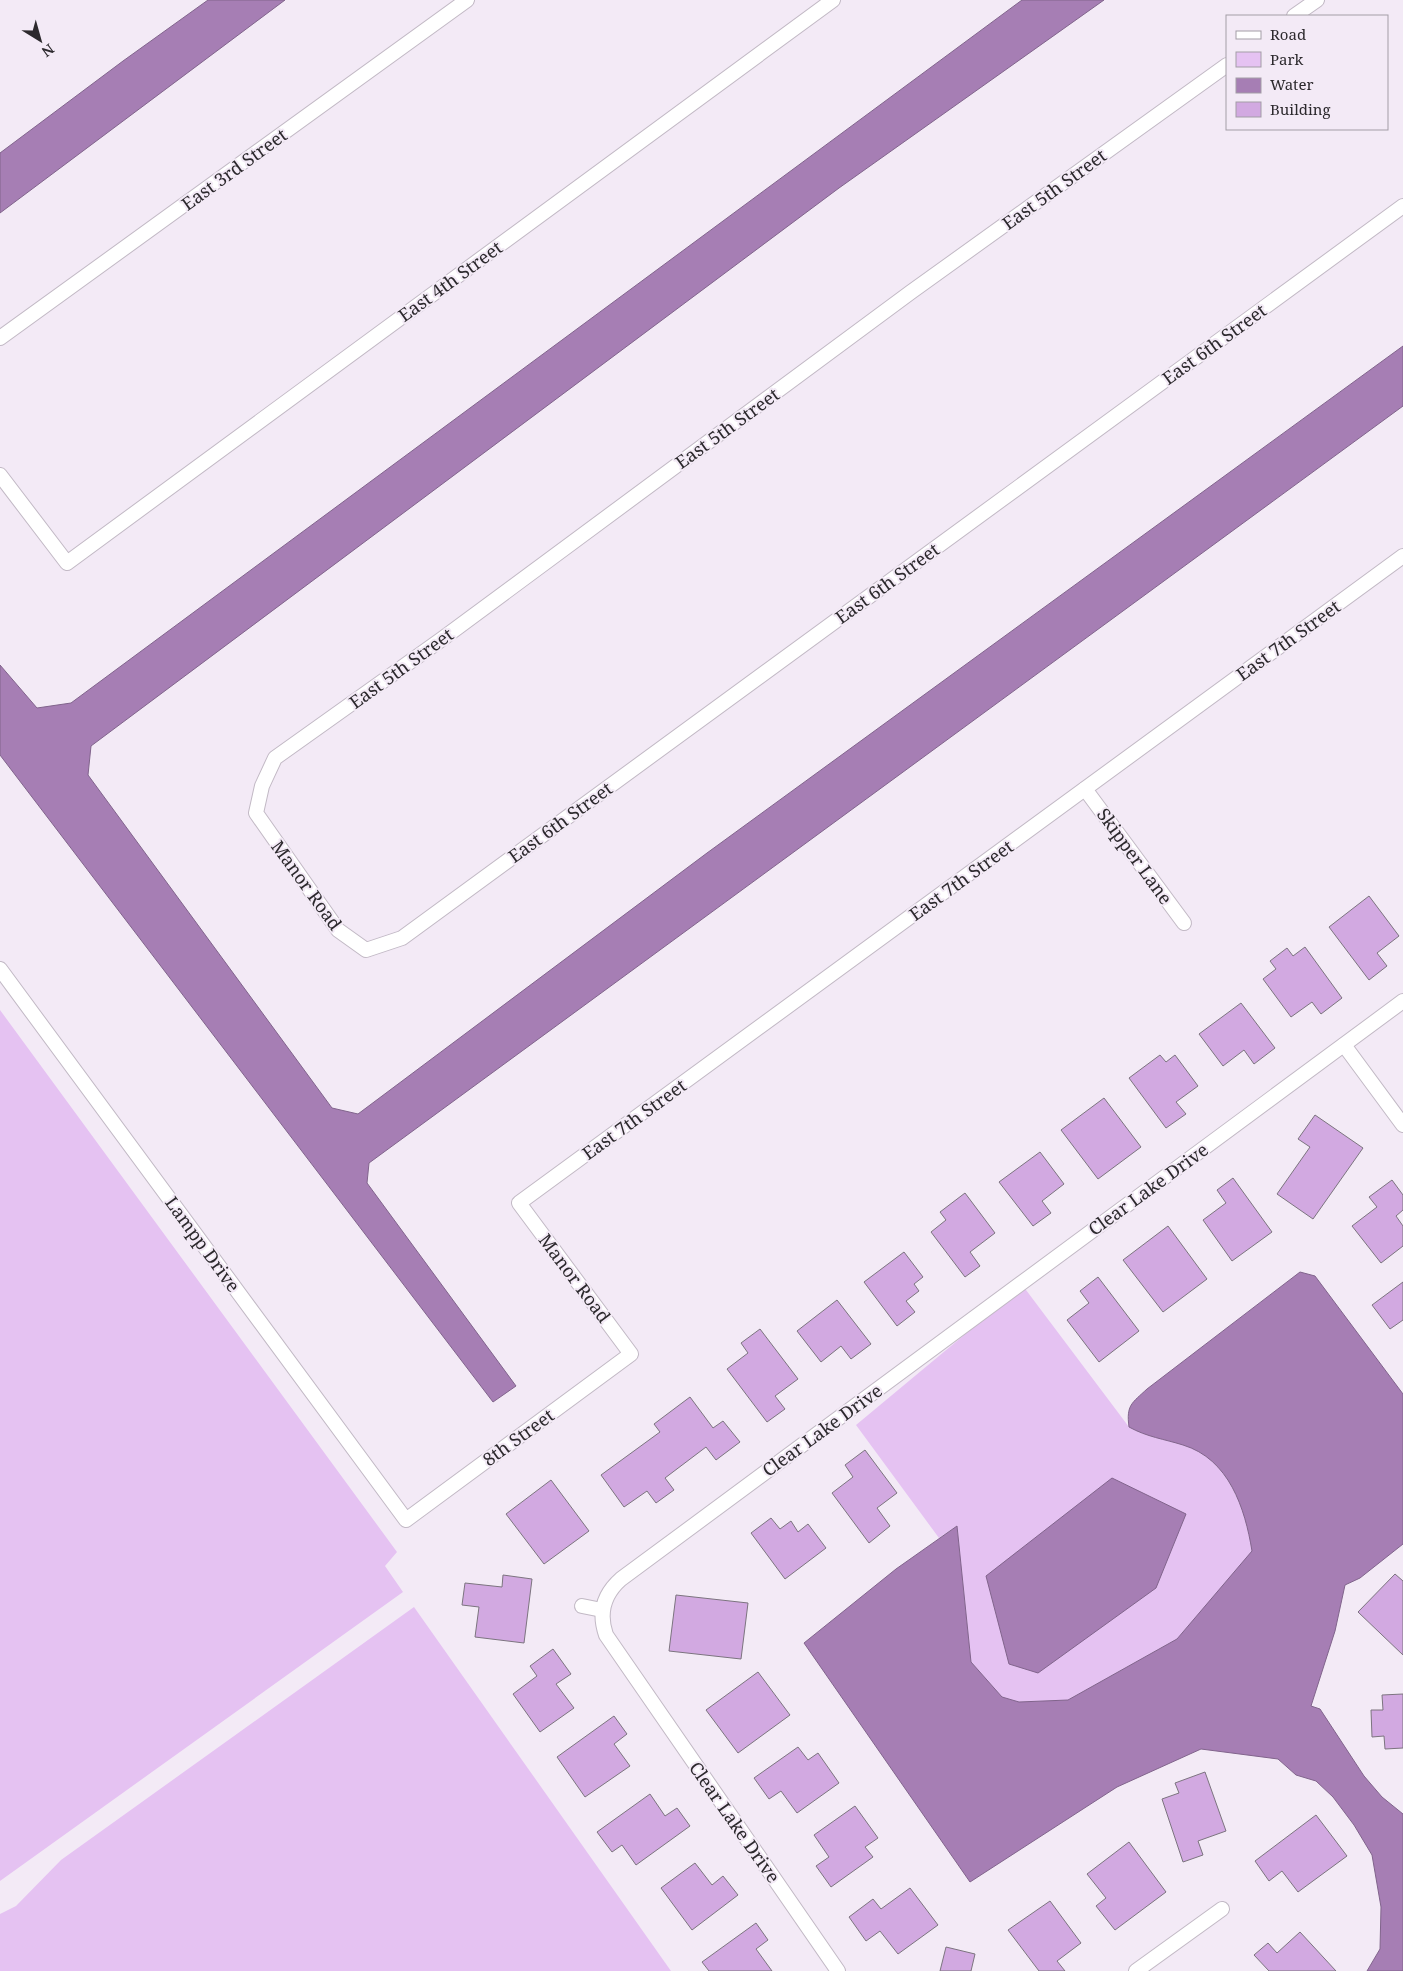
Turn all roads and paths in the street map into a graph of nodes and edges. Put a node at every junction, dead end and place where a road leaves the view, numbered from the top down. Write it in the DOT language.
graph roads {
  1 [pos="467,0"];
  2 [pos="832,0"];
  3 [pos="1317,0"];
  4 [pos="1295,15"];
  5 [pos="1226,66"];
  6 [pos="1403,206"];
  7 [pos="0,338"];
  8 [pos="0,475"];
  9 [pos="1403,556"];
  10 [pos="1086,789"];
  11 [pos="256,813"];
  12 [pos="1184,923"];
  13 [pos="366,950"];
  14 [pos="0,969"];
  15 [pos="1403,1001"];
  16 [pos="1344,1045"];
  17 [pos="1403,1125"];
  18 [pos="519,1203"];
  19 [pos="631,1354"];
  20 [pos="406,1520"];
  21 [pos="582,1606"];
  22 [pos="602,1610"];
  23 [pos="1222,1908"];
  24 [pos="838,1971"];
  25 [pos="1136,1971"];
  1 -- 7 [label="street, East 3rd Street"];
  2 -- 8 [label="street, East 4th Street"];
  3 -- 4 [label="street"];
  5 -- 11 [label="street, East 5th Street"];
  6 -- 13 [label="street, East 6th Street"];
  9 -- 10 [label="street, East 7th Street"];
  10 -- 12 [label="street, Skipper Lane"];
  10 -- 18 [label="street, East 7th Street"];
  11 -- 13 [label="street, Manor Road"];
  14 -- 20 [label="street, Lampp Drive"];
  15 -- 16 [label="street, Clear Lake Drive"];
  16 -- 17 [label="street"];
  16 -- 22 [label="street, Clear Lake Drive"];
  18 -- 19 [label="street, Manor Road"];
  19 -- 20 [label="street, 8th Street"];
  21 -- 22 [label="street"];
  22 -- 24 [label="street, Clear Lake Drive"];
  23 -- 25 [label="street"];
}
